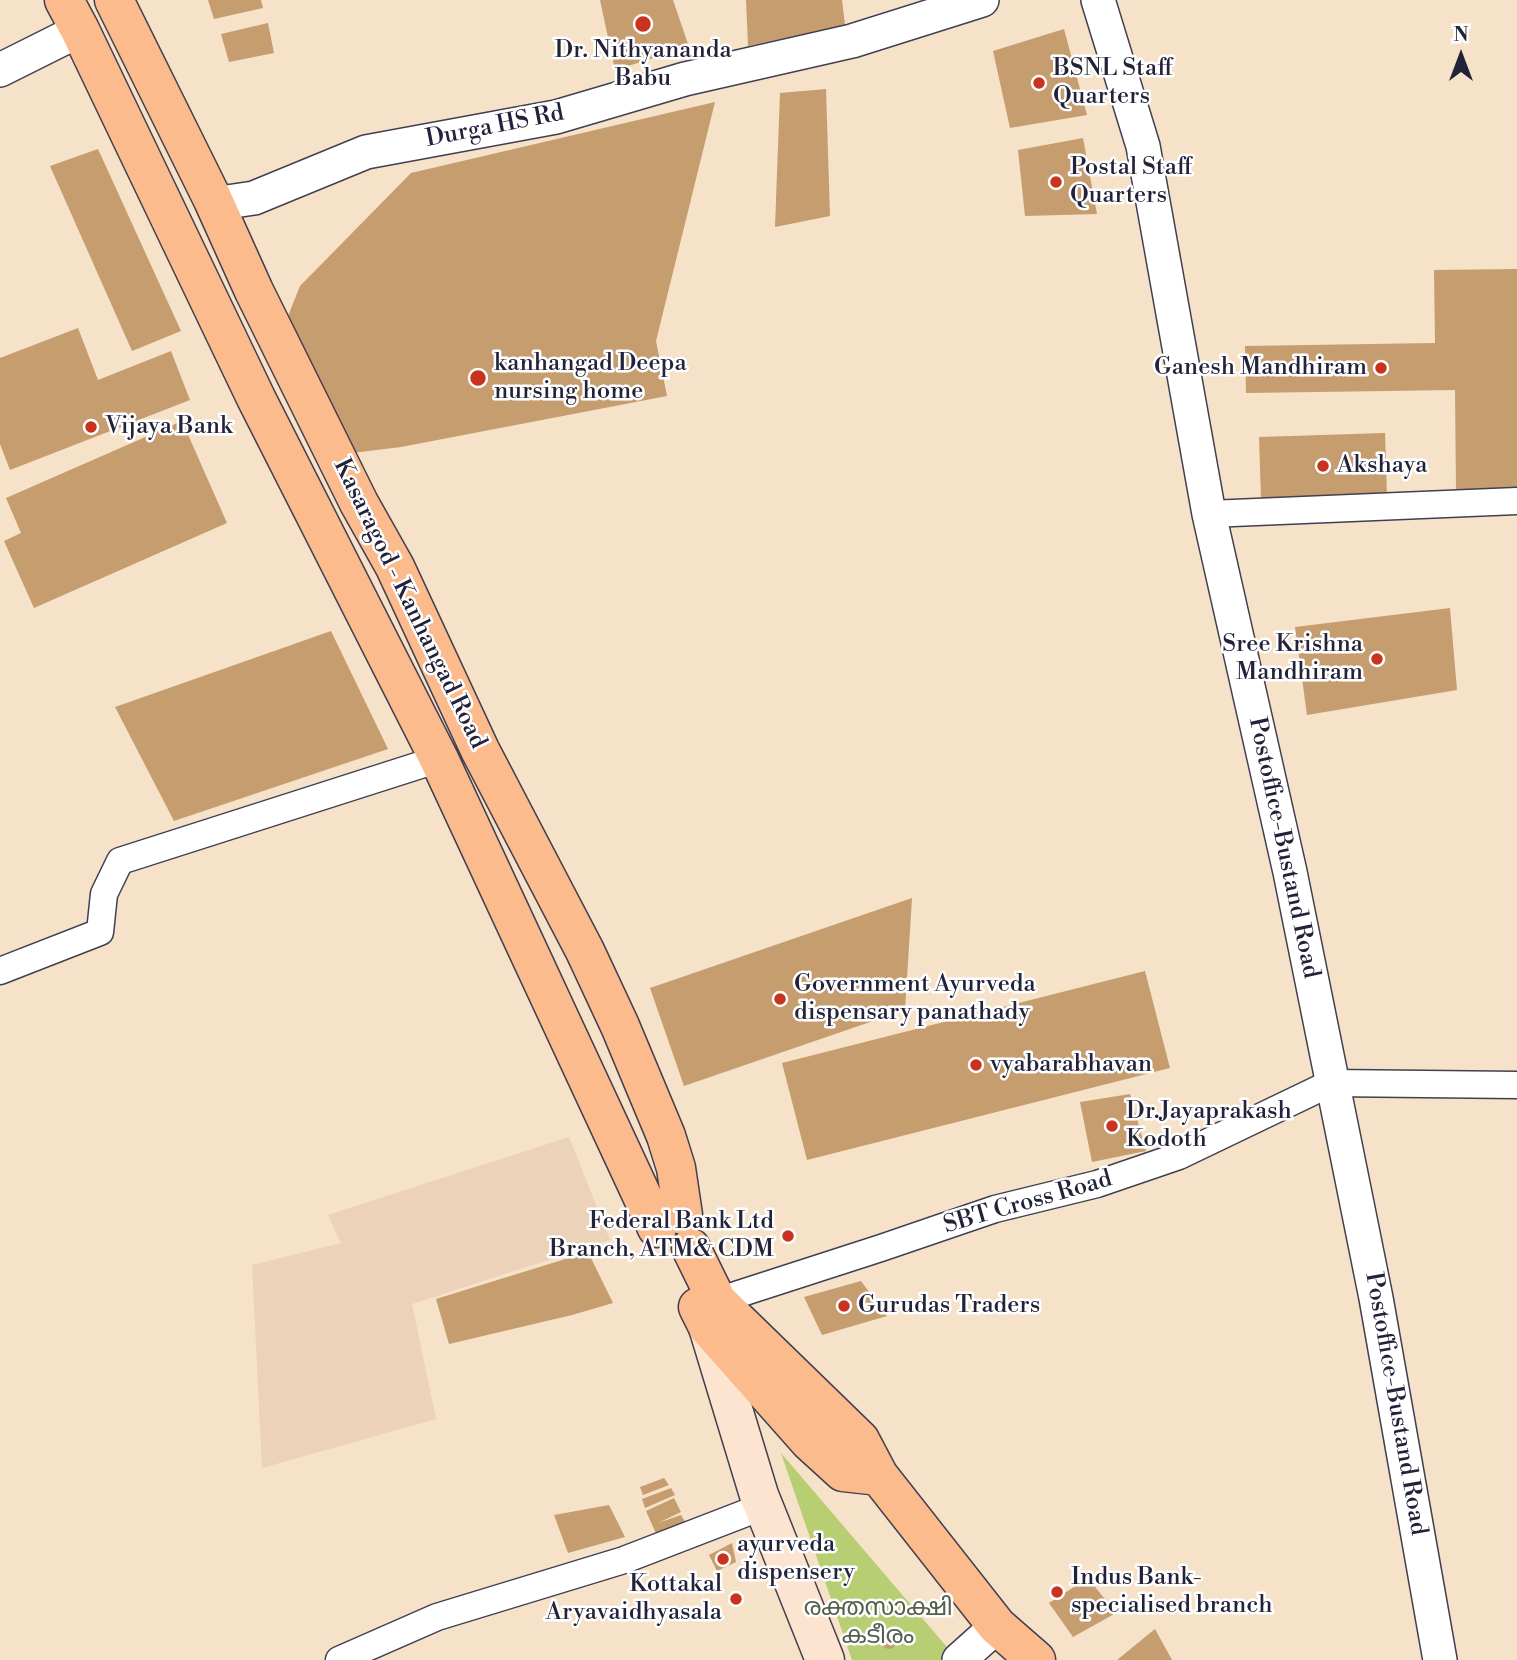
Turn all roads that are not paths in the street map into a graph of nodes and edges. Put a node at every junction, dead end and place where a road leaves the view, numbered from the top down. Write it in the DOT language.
graph roads {
  1 [pos="114,0"];
  2 [pos="982,0"];
  3 [pos="1098,0"];
  4 [pos="72,15"];
  5 [pos="0,70"];
  6 [pos="213,200"];
  7 [pos="1517,501"];
  8 [pos="1209,514"];
  9 [pos="439,760"];
  10 [pos="0,971"];
  11 [pos="1331,1083"];
  12 [pos="1517,1085"];
  13 [pos="676,1236"];
  14 [pos="718,1313"];
  15 [pos="764,1506"];
  16 [pos="997,1626"];
  17 [pos="340,1660"];
  18 [pos="825,1660"];
  19 [pos="959,1660"];
  20 [pos="1037,1660"];
  21 [pos="1440,1660"];
  1 -- 6 [label="main road, Kasaragod - Kanhangad Road"];
  2 -- 6 [label="street, Durga HS Rd"];
  3 -- 8 [label="street, Postoffice-Bustand Road"];
  4 -- 5 [label="street"];
  4 -- 9 [label="main road"];
  6 -- 13 [label="main road, Kasaragod - Kanhangad Road"];
  7 -- 8 [label="street"];
  8 -- 11 [label="street, Postoffice-Bustand Road"];
  9 -- 10 [label="street"];
  9 -- 13 [label="main road"];
  11 -- 12 [label="street"];
  11 -- 14 [label="street, SBT Cross Road"];
  11 -- 21 [label="street, Postoffice-Bustand Road"];
  13 -- 14 [label="main road, Kasaragod - Kanhangad Road"];
  14 -- 15 [label="main road"];
  14 -- 16 [label="main road, Kasaragod - Kanhangad Road"];
  15 -- 17 [label="street"];
  15 -- 18 [label="main road"];
  16 -- 19 [label="street"];
  16 -- 20 [label="main road"];
}
